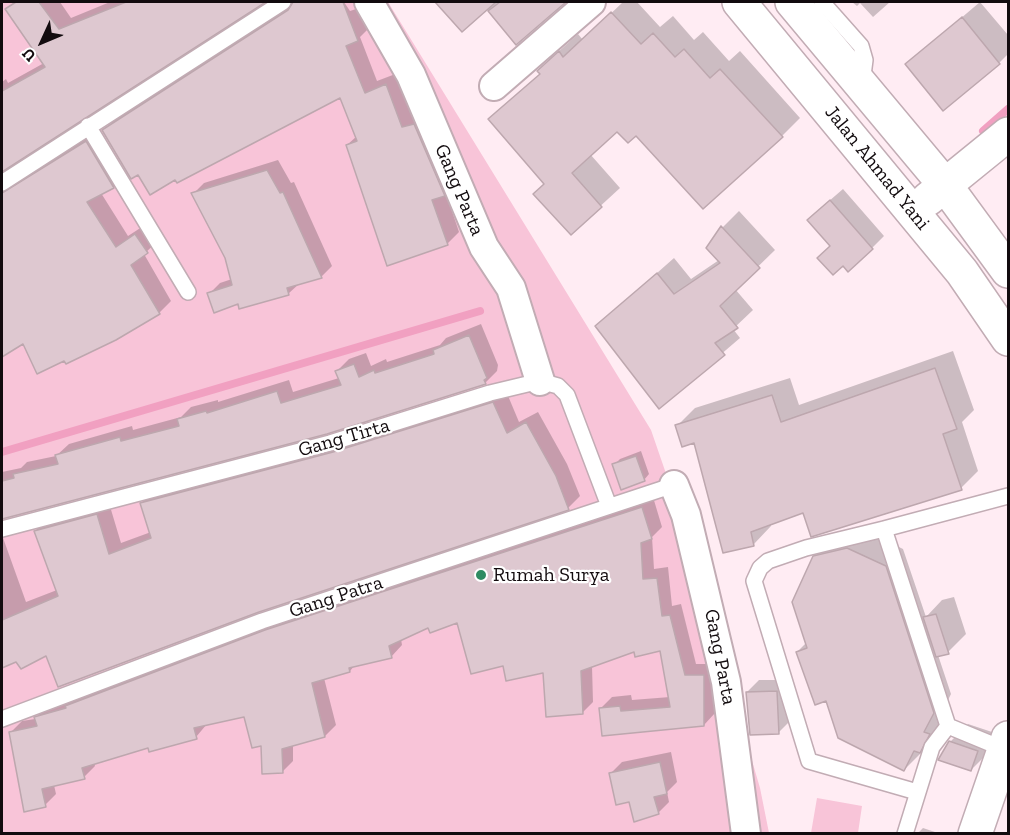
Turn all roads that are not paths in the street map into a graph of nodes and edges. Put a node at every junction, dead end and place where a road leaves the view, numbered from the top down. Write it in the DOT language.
graph roads {
  1 [pos="283,2"];
  2 [pos="369,2"];
  3 [pos="591,2"];
  4 [pos="739,2"];
  5 [pos="792,2"];
  6 [pos="822,2"];
  7 [pos="862,83"];
  8 [pos="494,86"];
  9 [pos="88,126"];
  10 [pos="1008,134"];
  11 [pos="2,183"];
  12 [pos="945,185"];
  13 [pos="913,211"];
  14 [pos="1008,271"];
  15 [pos="188,292"];
  16 [pos="1008,339"];
  17 [pos="540,381"];
  18 [pos="674,485"];
  19 [pos="1008,496"];
  20 [pos="609,506"];
  21 [pos="2,529"];
  22 [pos="884,529"];
  23 [pos="2,720"];
  24 [pos="948,726"];
  25 [pos="1007,746"];
  26 [pos="917,792"];
  27 [pos="746,834"];
  28 [pos="905,834"];
  29 [pos="975,834"];
  1 -- 9 [label="lane"];
  2 -- 17 [label="street, Gang Parta"];
  3 -- 8 [label="street"];
  4 -- 13 [label="main road, Jalan Ahmad Yani"];
  5 -- 7 [label="main road, Jalan Ahmad Yani"];
  6 -- 7 [label="lane"];
  7 -- 12 [label="main road, Jalan Ahmad Yani"];
  9 -- 11 [label="lane"];
  9 -- 15 [label="lane"];
  10 -- 12 [label="main road"];
  12 -- 13 [label="main road"];
  12 -- 14 [label="main road, Jalan Ahmad Yani"];
  13 -- 16 [label="main road, Jalan Ahmad Yani"];
  17 -- 20 [label="lane"];
  17 -- 21 [label="lane, Gang Tirta"];
  18 -- 20 [label="lane, Gang Patra"];
  18 -- 27 [label="street, Gang Parta"];
  19 -- 22 [label="lane"];
  20 -- 23 [label="lane, Gang Patra"];
  22 -- 24 [label="lane"];
  22 -- 26 [label="lane"];
  24 -- 25 [label="lane"];
  24 -- 26 [label="lane"];
  25 -- 29 [label="main road"];
  26 -- 28 [label="lane"];
}
